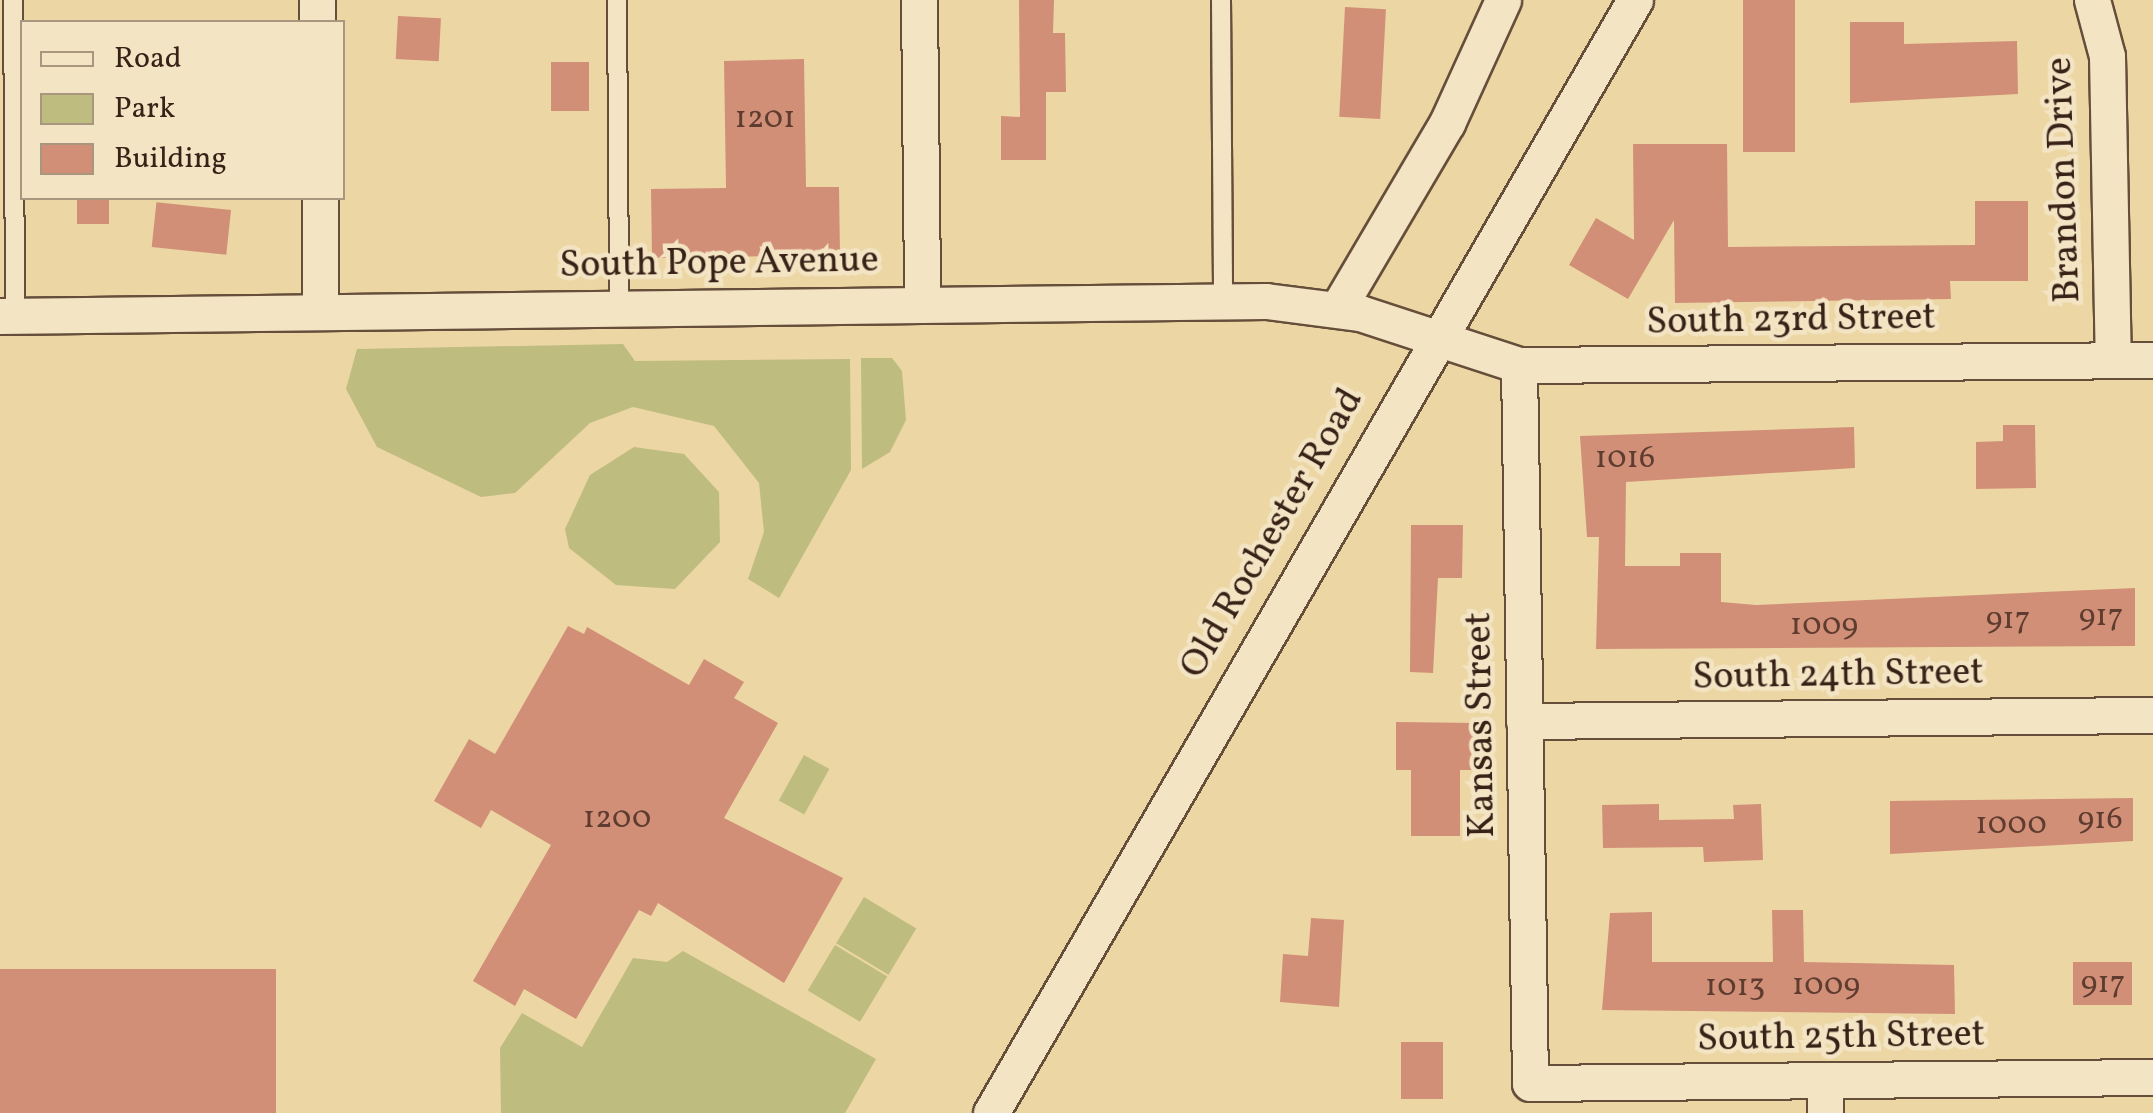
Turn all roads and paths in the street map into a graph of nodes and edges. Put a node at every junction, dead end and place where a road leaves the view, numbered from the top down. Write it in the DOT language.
graph roads {
  1 [pos="13,0"];
  2 [pos="617,0"];
  3 [pos="919,0"];
  4 [pos="1222,0"];
  5 [pos="1503,0"];
  6 [pos="1635,0"];
  7 [pos="2092,0"];
  8 [pos="320,200"];
  9 [pos="597,214"];
  10 [pos="619,214"];
  11 [pos="1223,300"];
  12 [pos="922,304"];
  13 [pos="619,308"];
  14 [pos="1338,308"];
  15 [pos="320,312"];
  16 [pos="8,315"];
  17 [pos="1434,338"];
  18 [pos="2113,360"];
  19 [pos="2153,360"];
  20 [pos="1519,365"];
  21 [pos="2153,714"];
  22 [pos="1524,722"];
  23 [pos="2153,1078"];
  24 [pos="1530,1084"];
  25 [pos="1825,1097"];
  26 [pos="991,1113"];
  1 -- 16 [label="lane"];
  2 -- 10 [label="lane"];
  3 -- 12 [label="street"];
  4 -- 11 [label="lane"];
  5 -- 14 [label="street"];
  6 -- 17 [label="street, Old Rochester Road"];
  7 -- 18 [label="street, Brandon Drive"];
  8 -- 15 [label="street"];
  9 -- 10 [label="lane"];
  10 -- 13 [label="lane"];
  11 -- 12 [label="street, South Pope Avenue"];
  11 -- 14 [label="street, South Pope Avenue"];
  12 -- 13 [label="street, South Pope Avenue"];
  13 -- 15 [label="street, South Pope Avenue"];
  14 -- 17 [label="street, South Pope Avenue"];
  15 -- 16 [label="street, South Pope Avenue"];
  17 -- 20 [label="street, South 23rd Street"];
  17 -- 26 [label="street, Old Rochester Road"];
  18 -- 19 [label="street, South 23rd Street"];
  18 -- 20 [label="street, South 23rd Street"];
  20 -- 22 [label="street, Kansas Street"];
  21 -- 22 [label="street, South 24th Street"];
  22 -- 24 [label="street, Kansas Street"];
  23 -- 25 [label="street, South 25th Street"];
  24 -- 25 [label="street, South 25th Street"];
}
